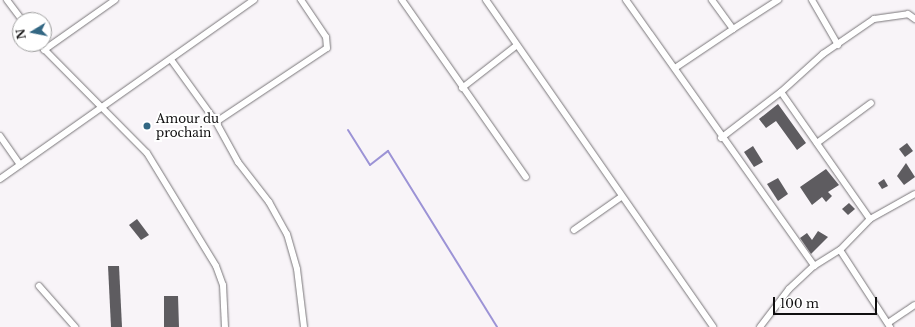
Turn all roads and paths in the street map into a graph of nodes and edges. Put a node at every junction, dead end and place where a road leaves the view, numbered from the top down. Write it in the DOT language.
graph roads {
  1 [pos="7,0"];
  2 [pos="115,0"];
  3 [pos="254,0"];
  4 [pos="301,0"];
  5 [pos="402,0"];
  6 [pos="486,0"];
  7 [pos="626,0"];
  8 [pos="712,0"];
  9 [pos="778,0"];
  10 [pos="812,0"];
  11 [pos="16,12"];
  12 [pos="915,19"];
  13 [pos="733,29"];
  14 [pos="52,44"];
  15 [pos="838,45"];
  16 [pos="516,46"];
  17 [pos="46,52"];
  18 [pos="172,61"];
  19 [pos="675,68"];
  20 [pos="462,88"];
  21 [pos="782,92"];
  22 [pos="872,103"];
  23 [pos="102,108"];
  24 [pos="216,122"];
  25 [pos="0,136"];
  26 [pos="721,138"];
  27 [pos="816,143"];
  28 [pos="20,165"];
  29 [pos="526,178"];
  30 [pos="0,179"];
  31 [pos="915,194"];
  32 [pos="621,197"];
  33 [pos="870,219"];
  34 [pos="574,230"];
  35 [pos="840,250"];
  36 [pos="814,266"];
  37 [pos="39,286"];
  38 [pos="915,305"];
  39 [pos="889,325"];
  40 [pos="74,327"];
  41 [pos="225,327"];
  42 [pos="304,327"];
  43 [pos="713,327"];
  44 [pos="760,327"];
  1 -- 11 [label="street"];
  2 -- 14 [label="street"];
  3 -- 18 [label="street"];
  4 -- 24 [label="street"];
  5 -- 20 [label="street"];
  6 -- 16 [label="street"];
  7 -- 19 [label="street"];
  8 -- 13 [label="street"];
  9 -- 13 [label="street"];
  10 -- 15 [label="street"];
  12 -- 15 [label="street"];
  13 -- 19 [label="street"];
  15 -- 21 [label="street"];
  16 -- 20 [label="street"];
  16 -- 32 [label="street"];
  17 -- 23 [label="street"];
  18 -- 23 [label="street"];
  18 -- 24 [label="street"];
  19 -- 26 [label="street"];
  20 -- 29 [label="street"];
  21 -- 26 [label="street"];
  21 -- 27 [label="street"];
  22 -- 27 [label="street"];
  23 -- 28 [label="street"];
  23 -- 41 [label="street"];
  24 -- 42 [label="street"];
  25 -- 28 [label="street"];
  26 -- 36 [label="street"];
  27 -- 33 [label="street"];
  28 -- 30 [label="street"];
  31 -- 33 [label="street"];
  32 -- 34 [label="street"];
  32 -- 43 [label="street"];
  33 -- 35 [label="street"];
  35 -- 36 [label="street"];
  35 -- 39 [label="street"];
  36 -- 44 [label="street"];
  37 -- 40 [label="street"];
  38 -- 39 [label="street"];
}
